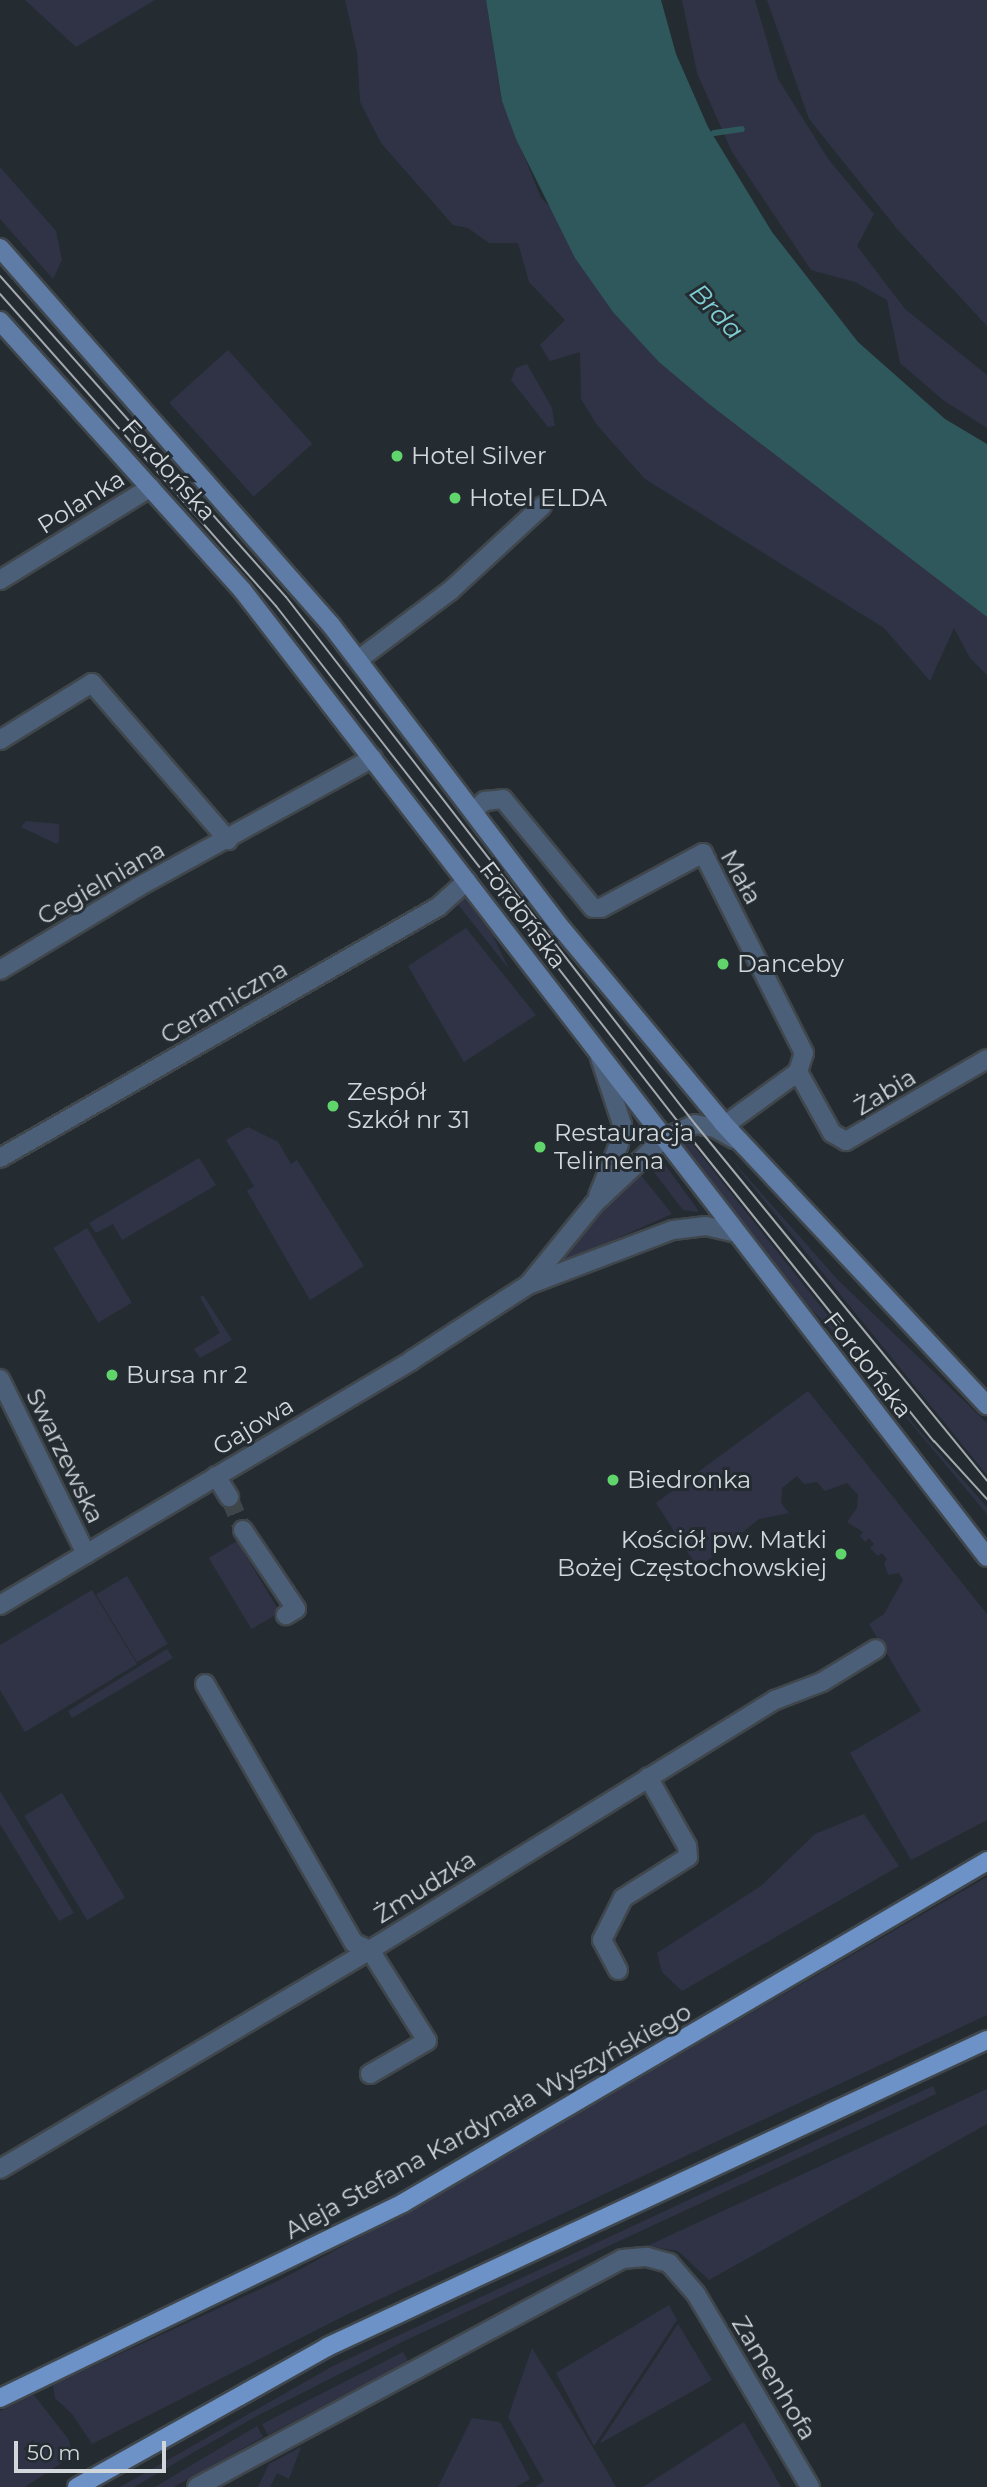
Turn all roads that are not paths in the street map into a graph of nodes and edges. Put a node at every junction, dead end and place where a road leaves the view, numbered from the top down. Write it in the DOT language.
graph roads {
  1 [pos="0,248"];
  2 [pos="0,321"];
  3 [pos="151,487"];
  4 [pos="542,506"];
  5 [pos="0,580"];
  6 [pos="358,660"];
  7 [pos="0,740"];
  8 [pos="373,758"];
  9 [pos="473,811"];
  10 [pos="228,840"];
  11 [pos="467,881"];
  12 [pos="0,970"];
  13 [pos="594,1049"];
  14 [pos="987,1059"];
  15 [pos="799,1072"];
  16 [pos="725,1125"];
  17 [pos="663,1139"];
  18 [pos="740,1143"];
  19 [pos="0,1158"];
  20 [pos="594,1204"];
  21 [pos="733,1232"];
  22 [pos="528,1284"];
  23 [pos="0,1379"];
  24 [pos="987,1405"];
  25 [pos="216,1476"];
  26 [pos="229,1497"];
  27 [pos="243,1530"];
  28 [pos="86,1554"];
  29 [pos="987,1557"];
  30 [pos="0,1605"];
  31 [pos="286,1615"];
  32 [pos="876,1649"];
  33 [pos="205,1684"];
  34 [pos="648,1777"];
  35 [pos="987,1861"];
  36 [pos="370,1950"];
  37 [pos="618,1969"];
  38 [pos="987,2040"];
  39 [pos="370,2074"];
  40 [pos="0,2169"];
  41 [pos="0,2398"];
  42 [pos="77,2487"];
  43 [pos="197,2487"];
  44 [pos="810,2487"];
  1 -- 6 [label="main road, Fordońska"];
  2 -- 3 [label="main road, Fordońska"];
  3 -- 5 [label="street, Polanka"];
  3 -- 8 [label="main road, Fordońska"];
  4 -- 6 [label="street"];
  6 -- 9 [label="main road, Fordońska"];
  7 -- 10 [label="street"];
  8 -- 10 [label="street, Cegielniana"];
  8 -- 11 [label="main road, Fordońska"];
  9 -- 15 [label="street, Mała"];
  9 -- 16 [label="main road, Fordońska"];
  10 -- 12 [label="street, Cegielniana"];
  11 -- 13 [label="main road, Fordońska"];
  11 -- 19 [label="street, Ceramiczna"];
  13 -- 17 [label="main road, Fordońska"];
  13 -- 20 [label="street, Gajowa"];
  14 -- 15 [label="street, Żabia"];
  15 -- 16 [label="street"];
  16 -- 18 [label="main road, Fordońska"];
  17 -- 18 [label="street, Gajowa"];
  17 -- 20 [label="street, Gajowa"];
  17 -- 21 [label="main road, Fordońska"];
  18 -- 24 [label="main road, Fordońska"];
  20 -- 22 [label="street, Gajowa"];
  21 -- 22 [label="street, Gajowa"];
  21 -- 29 [label="main road, Fordońska"];
  22 -- 25 [label="street, Gajowa"];
  23 -- 28 [label="street, Swarzewska"];
  25 -- 26 [label="street"];
  25 -- 28 [label="street, Gajowa"];
  27 -- 31 [label="street"];
  28 -- 30 [label="street, Gajowa"];
  32 -- 34 [label="street, Żmudzka"];
  33 -- 36 [label="street"];
  34 -- 36 [label="street, Żmudzka"];
  34 -- 37 [label="street"];
  35 -- 41 [label="main road, Aleja Stefana Kardynała Wyszyńskiego"];
  36 -- 39 [label="street"];
  36 -- 40 [label="street, Żmudzka"];
  38 -- 42 [label="main road"];
  43 -- 44 [label="street, Zamenhofa"];
}
